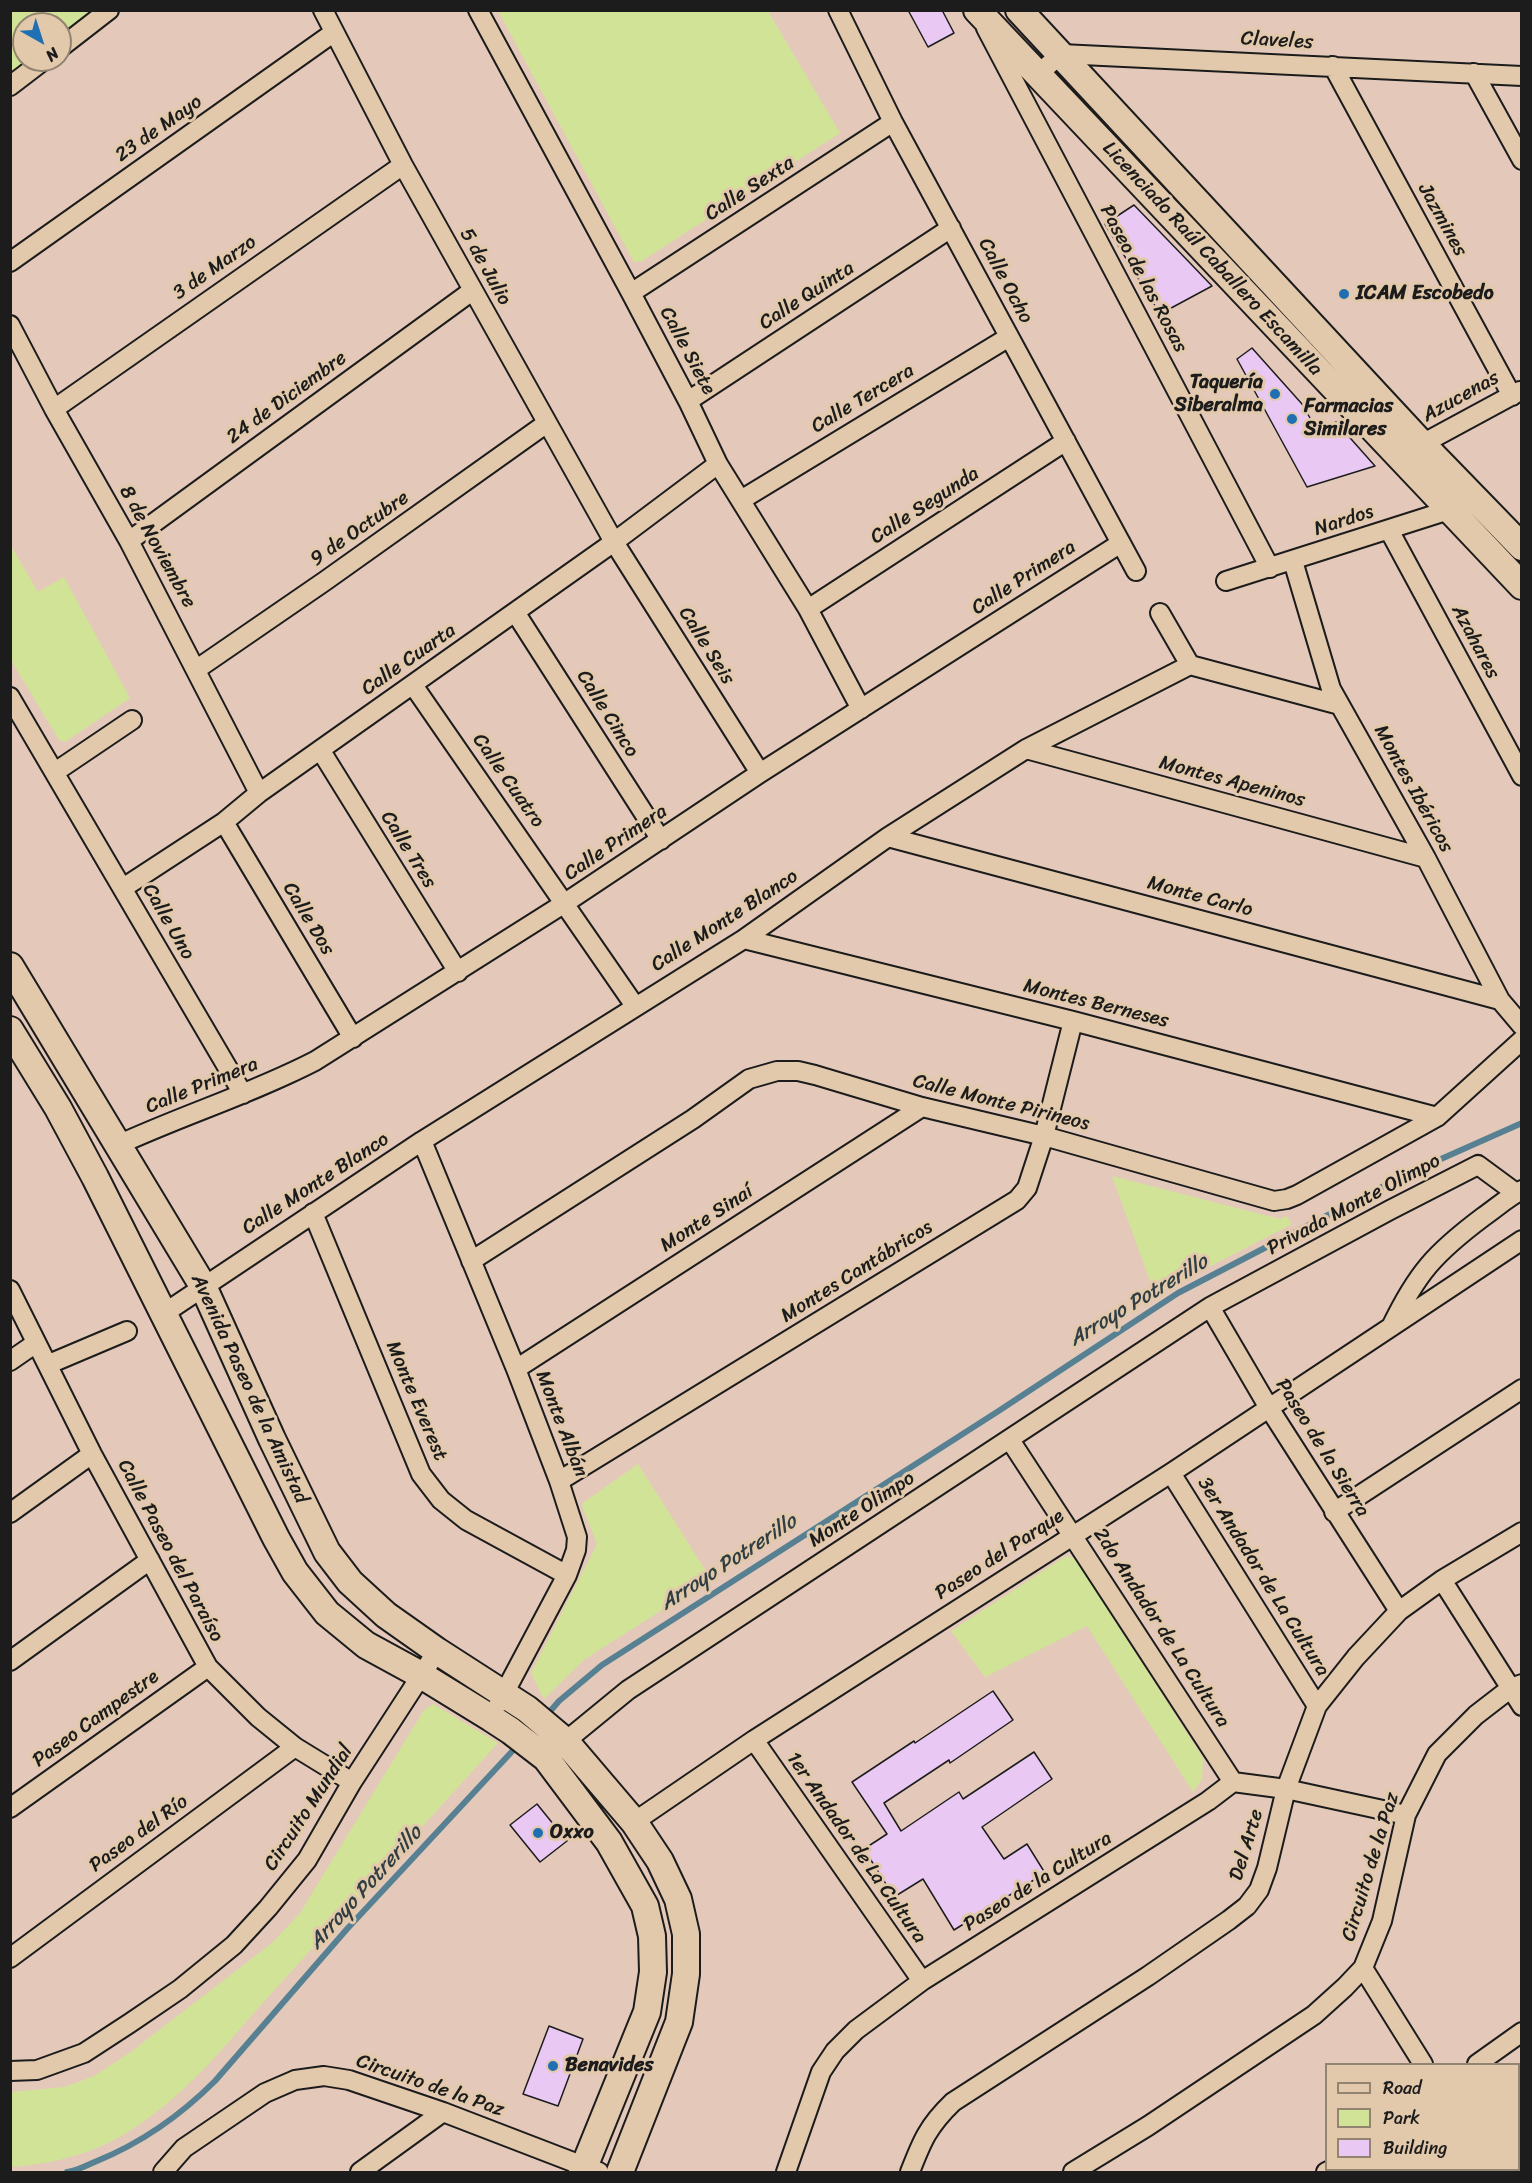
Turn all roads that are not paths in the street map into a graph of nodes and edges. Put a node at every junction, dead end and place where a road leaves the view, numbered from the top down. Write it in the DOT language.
graph roads {
  1 [pos="109,10"];
  2 [pos="322,10"];
  3 [pos="478,10"];
  4 [pos="838,10"];
  5 [pos="977,10"];
  6 [pos="1019,10"];
  7 [pos="333,33"];
  8 [pos="72,39"];
  9 [pos="1061,54"];
  10 [pos="1333,66"];
  11 [pos="28,72"];
  12 [pos="1474,74"];
  13 [pos="1037,75"];
  14 [pos="1521,75"];
  15 [pos="10,86"];
  16 [pos="893,122"];
  17 [pos="1521,160"];
  18 [pos="403,165"];
  19 [pos="951,228"];
  20 [pos="10,262"];
  21 [pos="472,291"];
  22 [pos="632,293"];
  23 [pos="10,325"];
  24 [pos="1009,337"];
  25 [pos="1516,393"];
  26 [pos="688,401"];
  27 [pos="54,409"];
  28 [pos="547,423"];
  29 [pos="1066,441"];
  30 [pos="1422,444"];
  31 [pos="718,464"];
  32 [pos="1469,492"];
  33 [pos="741,500"];
  34 [pos="1449,510"];
  35 [pos="1389,530"];
  36 [pos="1517,536"];
  37 [pos="129,541"];
  38 [pos="614,542"];
  39 [pos="1121,543"];
  40 [pos="1293,561"];
  41 [pos="1270,568"];
  42 [pos="1136,571"];
  43 [pos="1226,581"];
  44 [pos="1521,586"];
  45 [pos="808,609"];
  46 [pos="515,612"];
  47 [pos="1160,614"];
  48 [pos="1190,665"];
  49 [pos="196,669"];
  50 [pos="413,685"];
  51 [pos="10,698"];
  52 [pos="1340,705"];
  53 [pos="861,709"];
  54 [pos="132,720"];
  55 [pos="1026,749"];
  56 [pos="321,751"];
  57 [pos="55,772"];
  58 [pos="760,773"];
  59 [pos="1521,776"];
  60 [pos="259,793"];
  61 [pos="224,822"];
  62 [pos="888,837"];
  63 [pos="661,840"];
  64 [pos="1426,858"];
  65 [pos="123,888"];
  66 [pos="565,903"];
  67 [pos="744,939"];
  68 [pos="10,966"];
  69 [pos="458,972"];
  70 [pos="1500,1000"];
  71 [pos="635,1006"];
  72 [pos="1073,1021"];
  73 [pos="1521,1026"];
  74 [pos="10,1030"];
  75 [pos="353,1038"];
  76 [pos="1521,1040"];
  77 [pos="243,1094"];
  78 [pos="922,1107"];
  79 [pos="1437,1117"];
  80 [pos="1044,1136"];
  81 [pos="422,1142"];
  82 [pos="118,1145"];
  83 [pos="1519,1191"];
  84 [pos="313,1213"];
  85 [pos="1521,1240"];
  86 [pos="471,1261"];
  87 [pos="203,1286"];
  88 [pos="10,1290"];
  89 [pos="1210,1307"];
  90 [pos="163,1314"];
  91 [pos="1391,1328"];
  92 [pos="127,1331"];
  93 [pos="36,1342"];
  94 [pos="10,1361"];
  95 [pos="49,1364"];
  96 [pos="516,1369"];
  97 [pos="1521,1389"];
  98 [pos="1269,1408"];
  99 [pos="1010,1440"];
  100 [pos="92,1454"];
  101 [pos="1171,1473"];
  102 [pos="559,1481"];
  103 [pos="1334,1512"];
  104 [pos="10,1513"];
  105 [pos="1521,1532"];
  106 [pos="1073,1534"];
  107 [pos="150,1560"];
  108 [pos="567,1575"];
  109 [pos="1442,1580"];
  110 [pos="1399,1611"];
  111 [pos="437,1651"];
  112 [pos="10,1660"];
  113 [pos="207,1667"];
  114 [pos="421,1675"];
  115 [pos="1516,1686"];
  116 [pos="504,1695"];
  117 [pos="1317,1706"];
  118 [pos="1521,1706"];
  119 [pos="501,1724"];
  120 [pos="557,1734"];
  121 [pos="754,1740"];
  122 [pos="295,1747"];
  123 [pos="540,1753"];
  124 [pos="352,1782"];
  125 [pos="1233,1782"];
  126 [pos="1286,1789"];
  127 [pos="10,1808"];
  128 [pos="1406,1815"];
  129 [pos="634,1822"];
  130 [pos="10,1958"];
  131 [pos="1363,1968"];
  132 [pos="922,1981"];
  133 [pos="1521,2032"];
  134 [pos="1422,2063"];
  135 [pos="1478,2063"];
  136 [pos="10,2070"];
  137 [pos="443,2112"];
  138 [pos="589,2170"];
  139 [pos="163,2172"];
  140 [pos="360,2172"];
  141 [pos="620,2172"];
  142 [pos="786,2172"];
  143 [pos="910,2172"];
  144 [pos="1073,2172"];
  1 -- 8 [label="street"];
  2 -- 7 [label="street, 5 de Julio"];
  3 -- 22 [label="street, Calle Siete"];
  4 -- 16 [label="street, Calle Ocho"];
  5 -- 13 [label="street, Licenciado Raúl Caballero Escamilla"];
  5 -- 41 [label="street, Paseo de las Rosas"];
  6 -- 9 [label="street, Licenciado Raúl Caballero Escamilla"];
  7 -- 18 [label="street, 5 de Julio"];
  7 -- 20 [label="street, 23 de Mayo"];
  9 -- 10 [label="street, Claveles"];
  9 -- 13 [label="street"];
  9 -- 30 [label="street, Licenciado Raúl Caballero Escamilla"];
  10 -- 12 [label="street, Claveles"];
  10 -- 25 [label="street, Jazmines"];
  11 -- 15 [label="street"];
  12 -- 14 [label="street, Claveles"];
  12 -- 17 [label="street"];
  13 -- 34 [label="street, Licenciado Raúl Caballero Escamilla"];
  16 -- 19 [label="street, Calle Ocho"];
  16 -- 22 [label="street, Calle Sexta"];
  18 -- 21 [label="street, 5 de Julio"];
  18 -- 27 [label="street, 3 de Marzo"];
  19 -- 24 [label="street, Calle Ocho"];
  19 -- 26 [label="street, Calle Quinta"];
  21 -- 28 [label="street, 5 de Julio"];
  21 -- 37 [label="street, 24 de Diciembre"];
  22 -- 26 [label="street, Calle Siete"];
  23 -- 27 [label="street, 8 de Noviembre"];
  24 -- 29 [label="street, Calle Ocho"];
  24 -- 33 [label="street, Calle Tercera"];
  25 -- 30 [label="street, Azucenas"];
  26 -- 31 [label="street, Calle Siete"];
  27 -- 37 [label="street, 8 de Noviembre"];
  28 -- 38 [label="street, 5 de Julio"];
  28 -- 49 [label="street, 9 de Octubre"];
  29 -- 39 [label="street, Calle Ocho"];
  29 -- 45 [label="street, Calle Segunda"];
  30 -- 32 [label="street, Licenciado Raúl Caballero Escamilla"];
  31 -- 33 [label="street, Calle Siete"];
  31 -- 38 [label="street, Calle Cuarta"];
  32 -- 34 [label="street, Nardos"];
  32 -- 36 [label="street, Licenciado Raúl Caballero Escamilla"];
  33 -- 45 [label="street, Calle Siete"];
  34 -- 35 [label="street, Nardos"];
  34 -- 44 [label="street, Licenciado Raúl Caballero Escamilla"];
  35 -- 40 [label="street, Nardos"];
  35 -- 59 [label="street, Azahares"];
  37 -- 49 [label="street, 8 de Noviembre"];
  38 -- 46 [label="street, Calle Cuarta"];
  38 -- 58 [label="street, Calle Seis"];
  39 -- 42 [label="street, Calle Ocho"];
  39 -- 53 [label="street, Calle Primera"];
  40 -- 41 [label="street, Nardos"];
  40 -- 52 [label="street, Montes Ibéricos"];
  41 -- 43 [label="street, Nardos"];
  45 -- 53 [label="street, Calle Siete"];
  46 -- 50 [label="street, Calle Cuarta"];
  46 -- 63 [label="street, Calle Cinco"];
  47 -- 48 [label="street"];
  48 -- 52 [label="street"];
  48 -- 55 [label="street, Calle Monte Blanco"];
  49 -- 60 [label="street, 8 de Noviembre"];
  50 -- 56 [label="street, Calle Cuarta"];
  50 -- 66 [label="street, Calle Cuatro"];
  51 -- 57 [label="street, Calle Uno"];
  52 -- 64 [label="street, Montes Ibéricos"];
  53 -- 58 [label="street, Calle Primera"];
  54 -- 57 [label="street"];
  55 -- 62 [label="street, Calle Monte Blanco"];
  55 -- 64 [label="street, Montes Apeninos"];
  56 -- 60 [label="street, Calle Cuarta"];
  56 -- 69 [label="street, Calle Tres"];
  57 -- 65 [label="street, Calle Uno"];
  58 -- 63 [label="street, Calle Primera"];
  60 -- 61 [label="street, Calle Cuarta"];
  61 -- 65 [label="street, Calle Cuarta"];
  61 -- 75 [label="street, Calle Dos"];
  62 -- 67 [label="street, Calle Monte Blanco"];
  62 -- 70 [label="street, Monte Carlo"];
  63 -- 66 [label="street, Calle Primera"];
  64 -- 70 [label="street, Montes Ibéricos"];
  65 -- 77 [label="street, Calle Uno"];
  66 -- 69 [label="street, Calle Primera"];
  66 -- 71 [label="street, Calle Cuatro"];
  67 -- 71 [label="street, Calle Monte Blanco"];
  67 -- 72 [label="street, Montes Berneses"];
  68 -- 82 [label="street, Avenida Paseo de la Amistad"];
  69 -- 75 [label="street, Calle Primera"];
  70 -- 73 [label="street, Montes Ibéricos"];
  71 -- 81 [label="street, Calle Monte Blanco"];
  72 -- 79 [label="street, Montes Berneses"];
  72 -- 80 [label="street, Montes Cantábricos"];
  74 -- 90 [label="street, Avenida Paseo de la Amistad"];
  75 -- 77 [label="street, Calle Primera"];
  76 -- 79 [label="street, Calle Monte Pirineos"];
  77 -- 82 [label="street, Calle Primera"];
  78 -- 80 [label="street, Calle Monte Pirineos"];
  78 -- 86 [label="street, Calle Monte Pirineos"];
  78 -- 96 [label="street, Monte Sinaí"];
  79 -- 80 [label="street, Calle Monte Pirineos"];
  80 -- 102 [label="street, Montes Cantábricos"];
  81 -- 84 [label="street, Calle Monte Blanco"];
  81 -- 86 [label="street, Monte Albán"];
  82 -- 87 [label="street, Avenida Paseo de la Amistad"];
  83 -- 89 [label="street, Privada Monte Olimpo"];
  83 -- 91 [label="street"];
  84 -- 87 [label="street, Calle Monte Blanco"];
  84 -- 108 [label="street, Monte Everest"];
  85 -- 91 [label="street, Paseo del Parque"];
  86 -- 96 [label="street, Monte Albán"];
  87 -- 90 [label="street, Calle Monte Blanco"];
  87 -- 111 [label="street, Avenida Paseo de la Amistad"];
  88 -- 93 [label="street, Calle Paseo del Paraíso"];
  89 -- 98 [label="street, Paseo de la Sierra"];
  89 -- 99 [label="street, Monte Olimpo"];
  90 -- 114 [label="street, Avenida Paseo de la Amistad"];
  91 -- 98 [label="street, Paseo del Parque"];
  92 -- 95 [label="street"];
  93 -- 94 [label="street"];
  93 -- 95 [label="street, Calle Paseo del Paraíso"];
  95 -- 100 [label="street, Calle Paseo del Paraíso"];
  96 -- 102 [label="street, Monte Albán"];
  97 -- 103 [label="street"];
  98 -- 101 [label="street, Paseo del Parque"];
  98 -- 103 [label="street, Paseo de la Sierra"];
  99 -- 106 [label="street, 2do Andador de La Cultura"];
  99 -- 120 [label="street, Monte Olimpo"];
  100 -- 104 [label="street"];
  100 -- 107 [label="street, Calle Paseo del Paraíso"];
  101 -- 106 [label="street, Paseo del Parque"];
  101 -- 117 [label="street, 3er Andador de La Cultura"];
  102 -- 108 [label="street, Monte Albán"];
  103 -- 110 [label="street, Paseo de la Sierra"];
  105 -- 109 [label="street, Del Arte"];
  106 -- 121 [label="street, Paseo del Parque"];
  106 -- 125 [label="street, 2do Andador de La Cultura"];
  107 -- 112 [label="street"];
  107 -- 113 [label="street, Calle Paseo del Paraíso"];
  108 -- 116 [label="street, Monte Albán"];
  109 -- 110 [label="street, Del Arte"];
  109 -- 115 [label="street"];
  110 -- 117 [label="street, Del Arte"];
  111 -- 114 [label="street, Circuito Mundial"];
  111 -- 116 [label="street, Avenida Paseo de la Amistad"];
  113 -- 122 [label="street, Calle Paseo del Paraíso"];
  113 -- 127 [label="street, Paseo Campestre"];
  114 -- 119 [label="street, Avenida Paseo de la Amistad"];
  114 -- 124 [label="street, Circuito Mundial"];
  115 -- 118 [label="street"];
  115 -- 128 [label="street, Circuito de la Paz"];
  116 -- 119 [label="street, Monte Albán"];
  116 -- 120 [label="street, Avenida Paseo de la Amistad"];
  117 -- 126 [label="street, Del Arte"];
  119 -- 123 [label="street, Avenida Paseo de la Amistad"];
  120 -- 123 [label="street, Monte Olimpo"];
  120 -- 129 [label="street, Avenida Paseo de la Amistad"];
  121 -- 129 [label="street, Paseo del Parque"];
  121 -- 132 [label="street, 1er Andador de La Cultura"];
  122 -- 124 [label="street, Calle Paseo del Paraíso"];
  122 -- 130 [label="street, Paseo del Río"];
  123 -- 138 [label="street, Avenida Paseo de la Amistad"];
  124 -- 136 [label="street, Circuito Mundial"];
  125 -- 126 [label="street"];
  125 -- 132 [label="street, Paseo de la Cultura"];
  126 -- 128 [label="street"];
  126 -- 143 [label="street, Del Arte"];
  128 -- 131 [label="street, Circuito de la Paz"];
  129 -- 141 [label="street, Avenida Paseo de la Amistad"];
  131 -- 134 [label="street"];
  131 -- 144 [label="street, Circuito de la Paz"];
  132 -- 142 [label="street, Paseo de la Cultura"];
  133 -- 135 [label="street"];
  137 -- 138 [label="street, Circuito de la Paz"];
  137 -- 139 [label="street, Circuito de la Paz"];
  137 -- 140 [label="street"];
}
